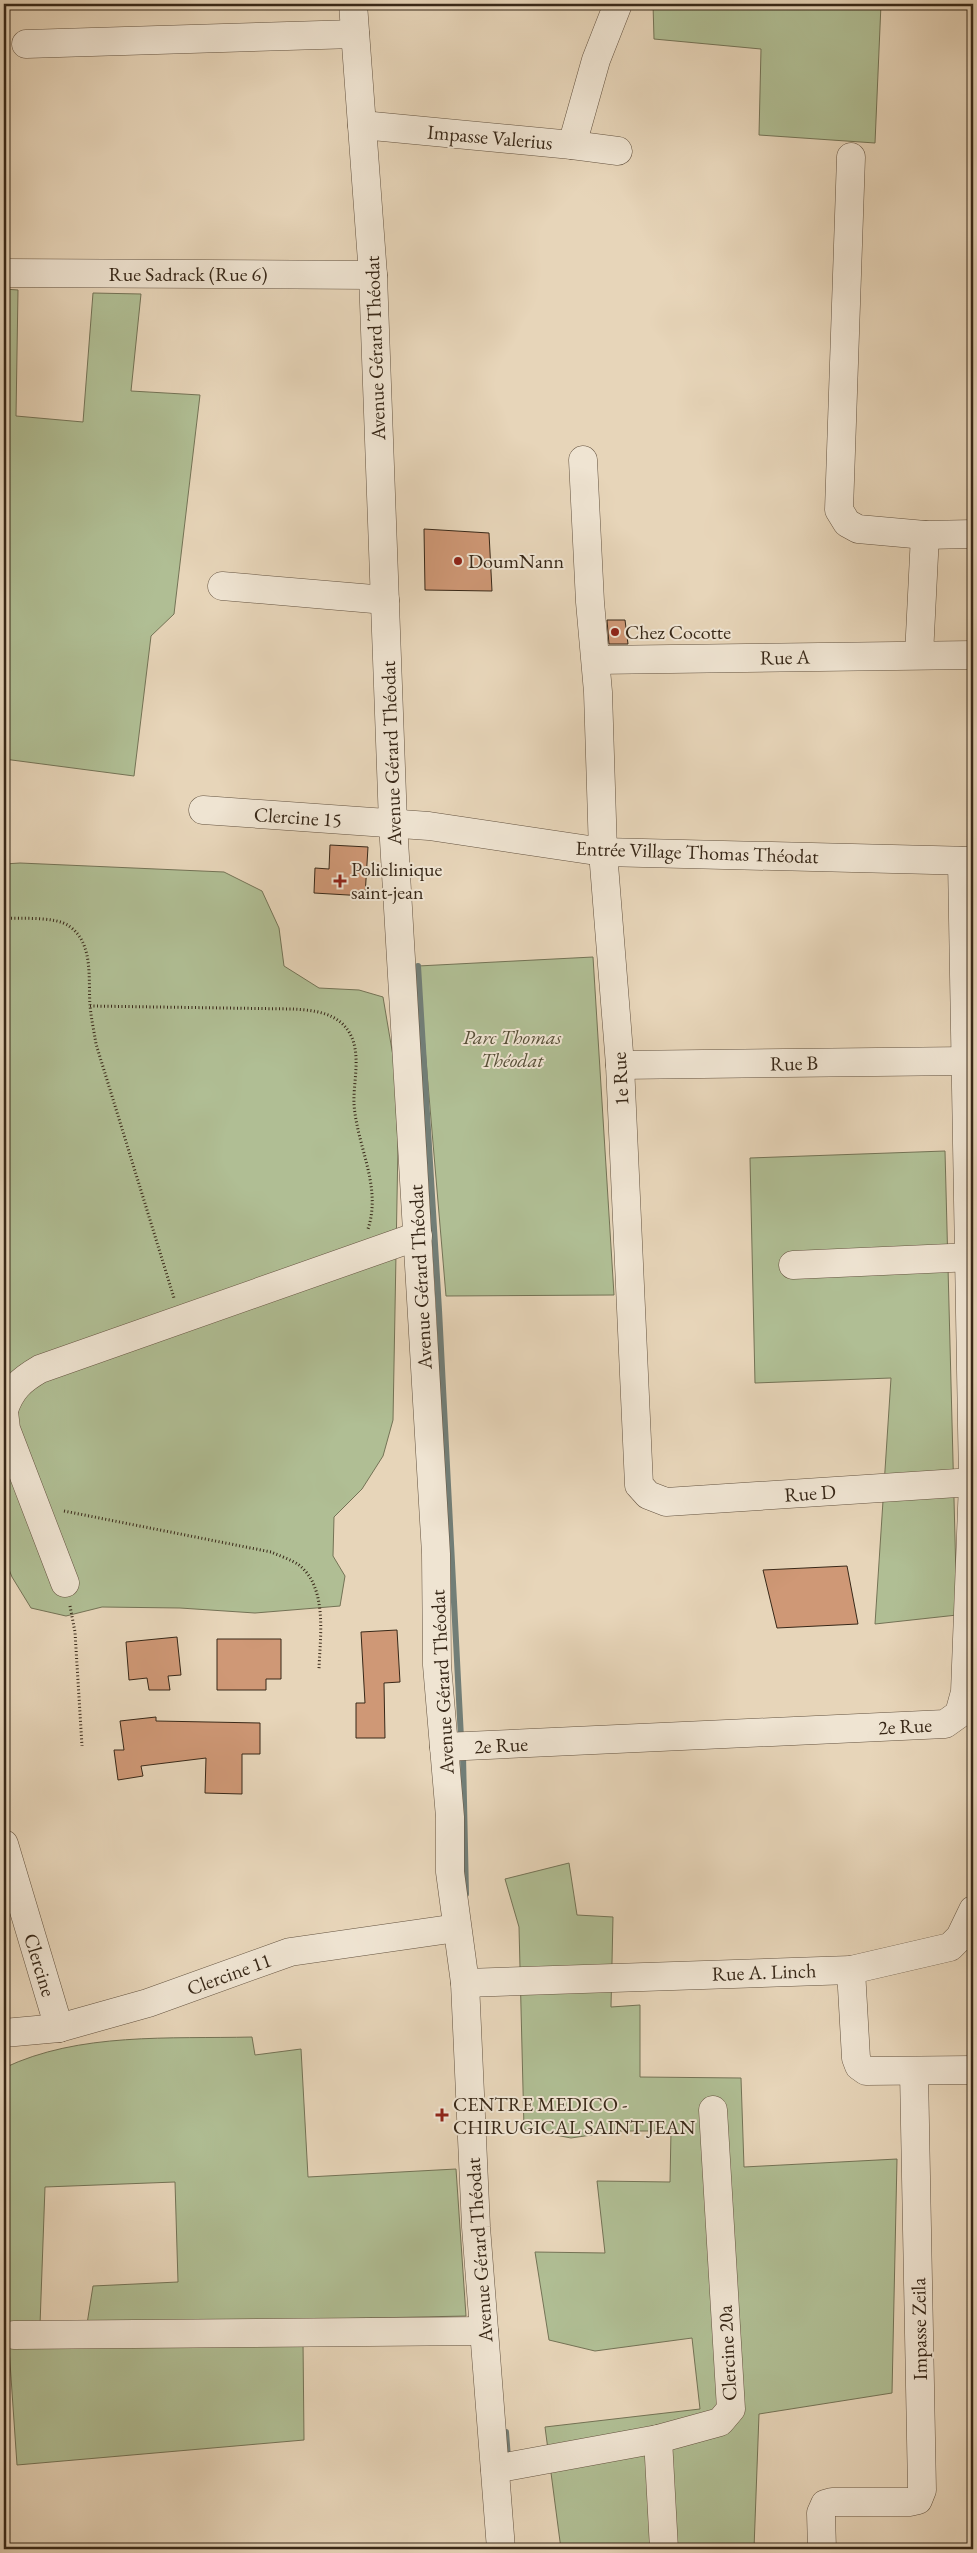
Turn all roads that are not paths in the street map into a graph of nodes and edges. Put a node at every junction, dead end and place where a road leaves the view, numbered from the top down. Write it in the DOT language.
graph roads {
  1 [pos="354,4"];
  2 [pos="618,4"];
  3 [pos="355,34"];
  4 [pos="26,44"];
  5 [pos="362,125"];
  6 [pos="572,145"];
  7 [pos="618,152"];
  8 [pos="851,157"];
  9 [pos="4,273"];
  10 [pos="373,275"];
  11 [pos="583,460"];
  12 [pos="973,534"];
  13 [pos="925,535"];
  14 [pos="222,586"];
  15 [pos="385,600"];
  16 [pos="918,655"];
  17 [pos="973,655"];
  18 [pos="596,660"];
  19 [pos="203,810"];
  20 [pos="393,823"];
  21 [pos="603,852"];
  22 [pos="968,861"];
  23 [pos="967,1061"];
  24 [pos="620,1065"];
  25 [pos="418,1236"];
  26 [pos="972,1257"];
  27 [pos="793,1265"];
  28 [pos="4,1411"];
  29 [pos="973,1482"];
  30 [pos="648,1496"];
  31 [pos="65,1584"];
  32 [pos="444,1748"];
  33 [pos="4,1844"];
  34 [pos="973,1910"];
  35 [pos="457,1928"];
  36 [pos="851,1970"];
  37 [pos="469,1982"];
  38 [pos="59,2028"];
  39 [pos="4,2033"];
  40 [pos="973,2070"];
  41 [pos="914,2072"];
  42 [pos="713,2110"];
  43 [pos="484,2331"];
  44 [pos="14,2335"];
  45 [pos="658,2439"];
  46 [pos="494,2469"];
  47 [pos="501,2549"];
  48 [pos="664,2549"];
  49 [pos="822,2549"];
  1 -- 3 [label="street, Avenue Gérard Théodat"];
  2 -- 6 [label="street"];
  3 -- 4 [label="street"];
  3 -- 5 [label="street, Avenue Gérard Théodat"];
  5 -- 6 [label="street, Impasse Valerius"];
  5 -- 10 [label="street, Avenue Gérard Théodat"];
  6 -- 7 [label="street, Impasse Valerius"];
  8 -- 13 [label="street"];
  9 -- 10 [label="street, Rue Sadrack (Rue 6)"];
  10 -- 15 [label="street, Avenue Gérard Théodat"];
  11 -- 18 [label="street, 1e Rue"];
  12 -- 13 [label="street"];
  13 -- 16 [label="street"];
  14 -- 15 [label="street"];
  15 -- 20 [label="street, Avenue Gérard Théodat"];
  16 -- 17 [label="street, Rue A"];
  16 -- 18 [label="street, Rue A"];
  18 -- 21 [label="street, 1e Rue"];
  19 -- 20 [label="street, Clercine 15"];
  20 -- 21 [label="street, Entrée Village Thomas Théodat"];
  20 -- 25 [label="street, Avenue Gérard Théodat"];
  21 -- 22 [label="street, Entrée Village Thomas Théodat"];
  21 -- 24 [label="street, 1e Rue"];
  22 -- 23 [label="street, 2e Rue"];
  23 -- 24 [label="street, Rue B"];
  23 -- 26 [label="street, 2e Rue"];
  24 -- 30 [label="street, 1e Rue"];
  25 -- 28 [label="street"];
  25 -- 32 [label="street, Avenue Gérard Théodat"];
  26 -- 27 [label="street"];
  26 -- 29 [label="street, 2e Rue"];
  28 -- 31 [label="street"];
  29 -- 30 [label="street, Rue D"];
  29 -- 32 [label="street, 2e Rue"];
  32 -- 35 [label="street, Avenue Gérard Théodat"];
  33 -- 38 [label="street, Clercine"];
  34 -- 36 [label="street, Rue A. Linch"];
  35 -- 37 [label="street, Avenue Gérard Théodat"];
  35 -- 38 [label="street, Clercine 11"];
  36 -- 37 [label="street, Rue A. Linch"];
  36 -- 41 [label="street"];
  37 -- 43 [label="street, Avenue Gérard Théodat"];
  38 -- 39 [label="street, Clercine 11"];
  40 -- 41 [label="street"];
  41 -- 49 [label="street, Impasse Zeila"];
  42 -- 45 [label="street, Clercine 20a"];
  43 -- 44 [label="street"];
  43 -- 46 [label="street, Avenue Gérard Théodat"];
  45 -- 46 [label="street, Clercine 20a"];
  45 -- 48 [label="street"];
  46 -- 47 [label="street, Avenue Gérard Théodat"];
}
